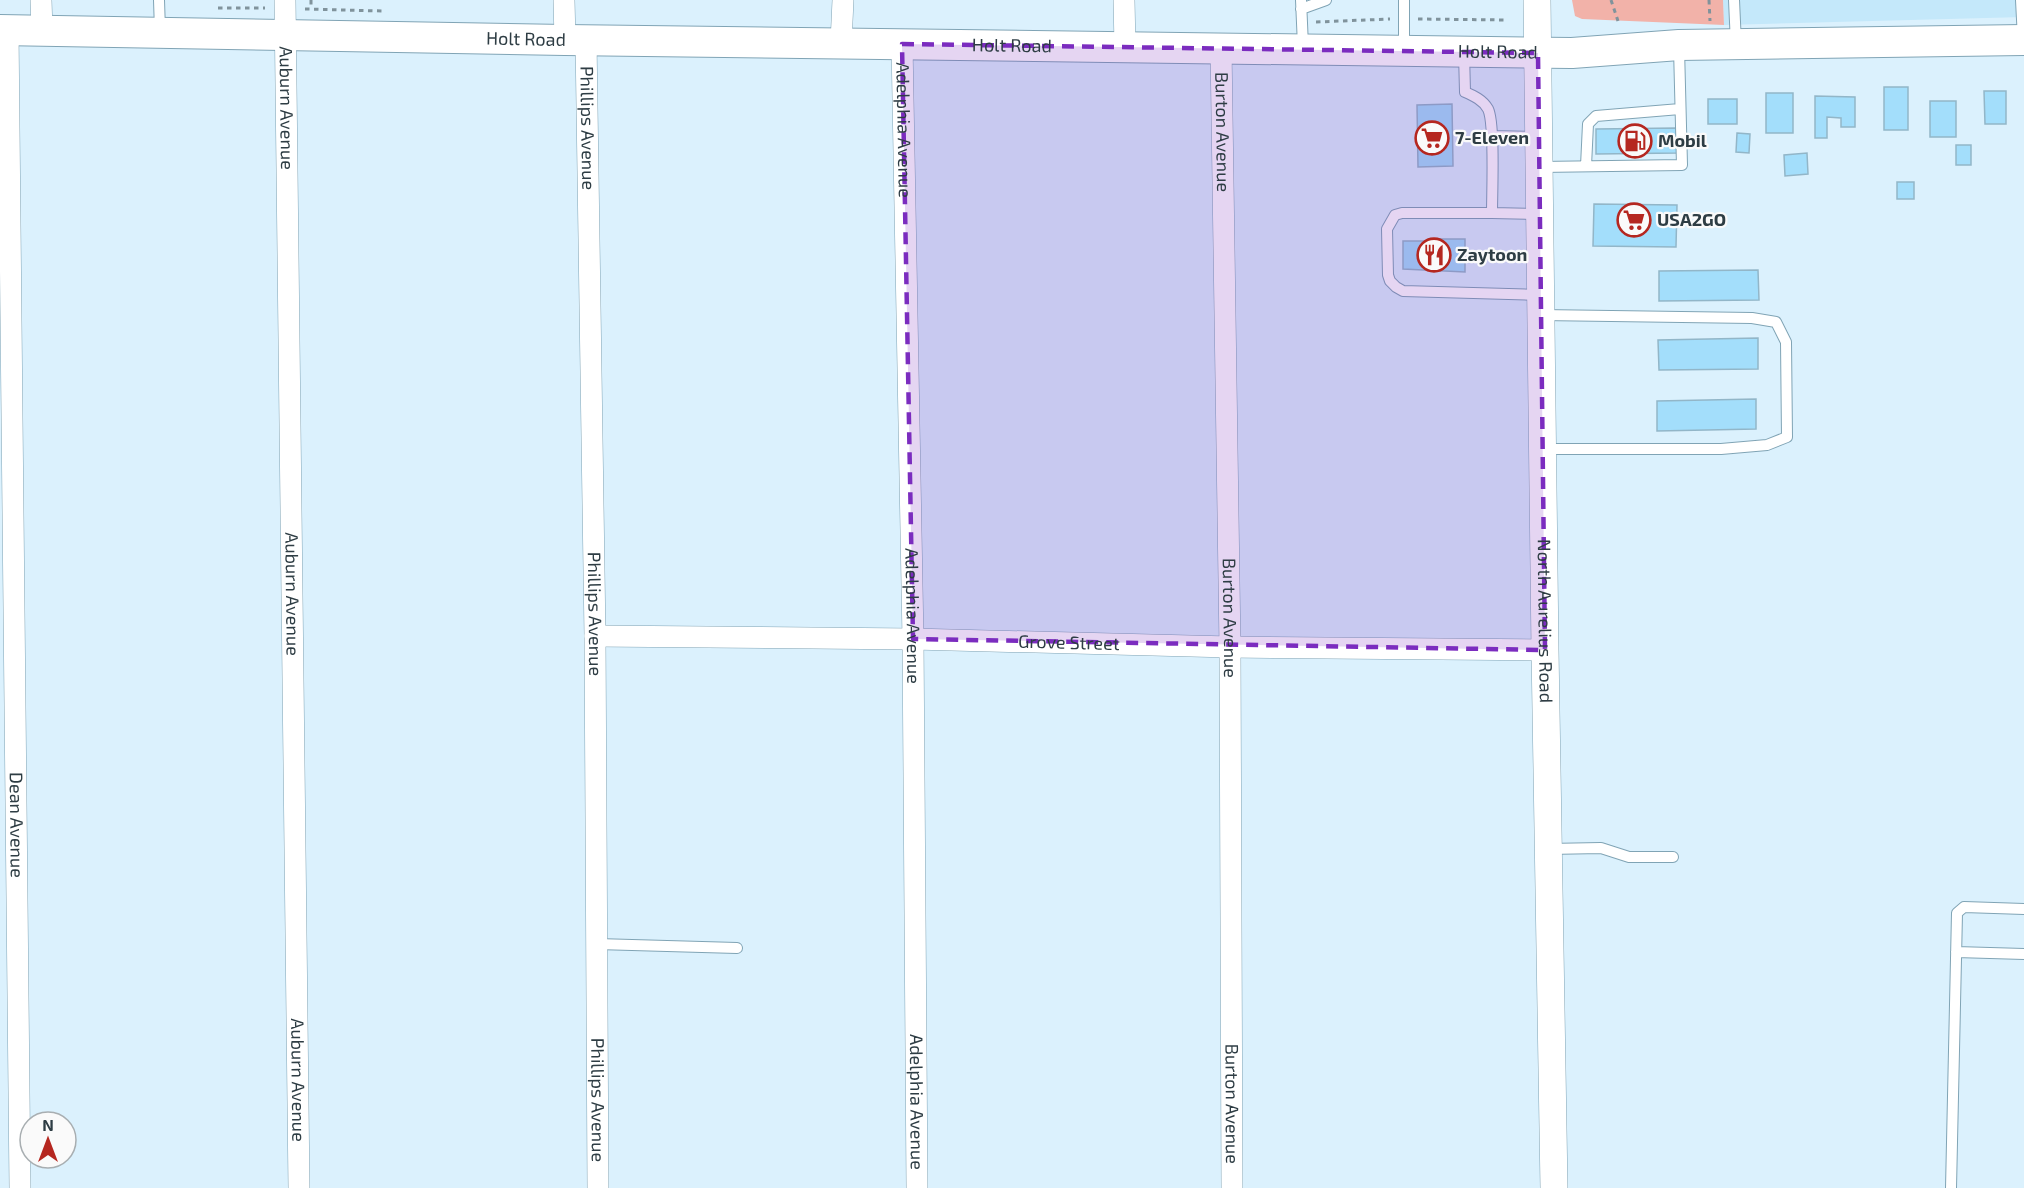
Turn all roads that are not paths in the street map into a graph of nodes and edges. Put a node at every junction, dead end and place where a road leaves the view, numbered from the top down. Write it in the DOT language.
graph roads {
  1 [pos="41,0"];
  2 [pos="159,0"];
  3 [pos="564,0"];
  4 [pos="843,0"];
  5 [pos="1124,0"];
  6 [pos="1326,0"];
  7 [pos="1404,0"];
  8 [pos="1537,0"];
  9 [pos="1734,0"];
  10 [pos="2021,0"];
  11 [pos="1301,4"];
  12 [pos="285,14"];
  13 [pos="4,30"];
  14 [pos="42,30"];
  15 [pos="160,32"];
  16 [pos="1302,36"];
  17 [pos="576,40"];
  18 [pos="2023,40"];
  19 [pos="842,43"];
  20 [pos="903,44"];
  21 [pos="1736,44"];
  22 [pos="1679,45"];
  23 [pos="1125,46"];
  24 [pos="1221,48"];
  25 [pos="1404,51"];
  26 [pos="1464,52"];
  27 [pos="1538,53"];
  28 [pos="1680,109"];
  29 [pos="1491,136"];
  30 [pos="1539,137"];
  31 [pos="1586,166"];
  32 [pos="1539,167"];
  33 [pos="1492,213"];
  34 [pos="1539,214"];
  35 [pos="1541,305"];
  36 [pos="1542,449"];
  37 [pos="595,636"];
  38 [pos="913,639"];
  39 [pos="1230,647"];
  40 [pos="1545,650"];
  41 [pos="1548,849"];
  42 [pos="1673,857"];
  43 [pos="2024,909"];
  44 [pos="597,944"];
  45 [pos="737,948"];
  46 [pos="1956,952"];
  47 [pos="2024,954"];
  48 [pos="20,1188"];
  49 [pos="298,1188"];
  50 [pos="598,1188"];
  51 [pos="917,1188"];
  52 [pos="1232,1188"];
  53 [pos="1554,1188"];
  54 [pos="1951,1188"];
  1 -- 14 [label="street"];
  2 -- 15 [label="lane"];
  3 -- 17 [label="street, Phillips Avenue"];
  4 -- 19 [label="street"];
  5 -- 23 [label="street"];
  6 -- 11 [label="lane"];
  7 -- 25 [label="lane"];
  8 -- 27 [label="street, North Aurelius Road"];
  9 -- 21 [label="lane"];
  10 -- 18 [label="lane"];
  11 -- 16 [label="lane"];
  12 -- 15 [label="main road, Holt Road"];
  12 -- 17 [label="main road, Holt Road"];
  12 -- 49 [label="street, Auburn Avenue"];
  13 -- 14 [label="main road, Holt Road"];
  13 -- 48 [label="street, Dean Avenue"];
  14 -- 15 [label="main road, Holt Road"];
  16 -- 24 [label="main road, Holt Road"];
  16 -- 25 [label="main road, Holt Road"];
  17 -- 19 [label="main road, Holt Road"];
  17 -- 37 [label="street, Phillips Avenue"];
  18 -- 21 [label="main road, Holt Road"];
  19 -- 20 [label="main road, Holt Road"];
  20 -- 23 [label="main road, Holt Road"];
  20 -- 38 [label="street, Adelphia Avenue"];
  21 -- 22 [label="main road, Holt Road"];
  22 -- 27 [label="main road, Holt Road"];
  22 -- 28 [label="lane"];
  23 -- 24 [label="main road, Holt Road"];
  24 -- 39 [label="street, Burton Avenue"];
  25 -- 26 [label="main road, Holt Road"];
  26 -- 27 [label="main road, Holt Road"];
  26 -- 29 [label="lane"];
  27 -- 30 [label="street, North Aurelius Road"];
  28 -- 31 [label="lane"];
  28 -- 31 [label="lane"];
  29 -- 30 [label="lane"];
  29 -- 33 [label="lane"];
  30 -- 32 [label="street, North Aurelius Road"];
  31 -- 32 [label="lane"];
  32 -- 34 [label="street, North Aurelius Road"];
  33 -- 34 [label="lane"];
  33 -- 35 [label="lane"];
  34 -- 35 [label="street, North Aurelius Road"];
  35 -- 36 [label="street, North Aurelius Road"];
  35 -- 36 [label="lane"];
  36 -- 40 [label="street, North Aurelius Road"];
  37 -- 38 [label="street, Grove Street"];
  37 -- 44 [label="street, Phillips Avenue"];
  38 -- 39 [label="street, Grove Street"];
  38 -- 51 [label="street, Adelphia Avenue"];
  39 -- 40 [label="street, Grove Street"];
  39 -- 52 [label="street, Burton Avenue"];
  40 -- 41 [label="street, North Aurelius Road"];
  41 -- 42 [label="lane"];
  41 -- 53 [label="street, North Aurelius Road"];
  43 -- 46 [label="lane"];
  44 -- 45 [label="lane"];
  44 -- 50 [label="street, Phillips Avenue"];
  46 -- 47 [label="lane"];
  46 -- 54 [label="lane"];
}
